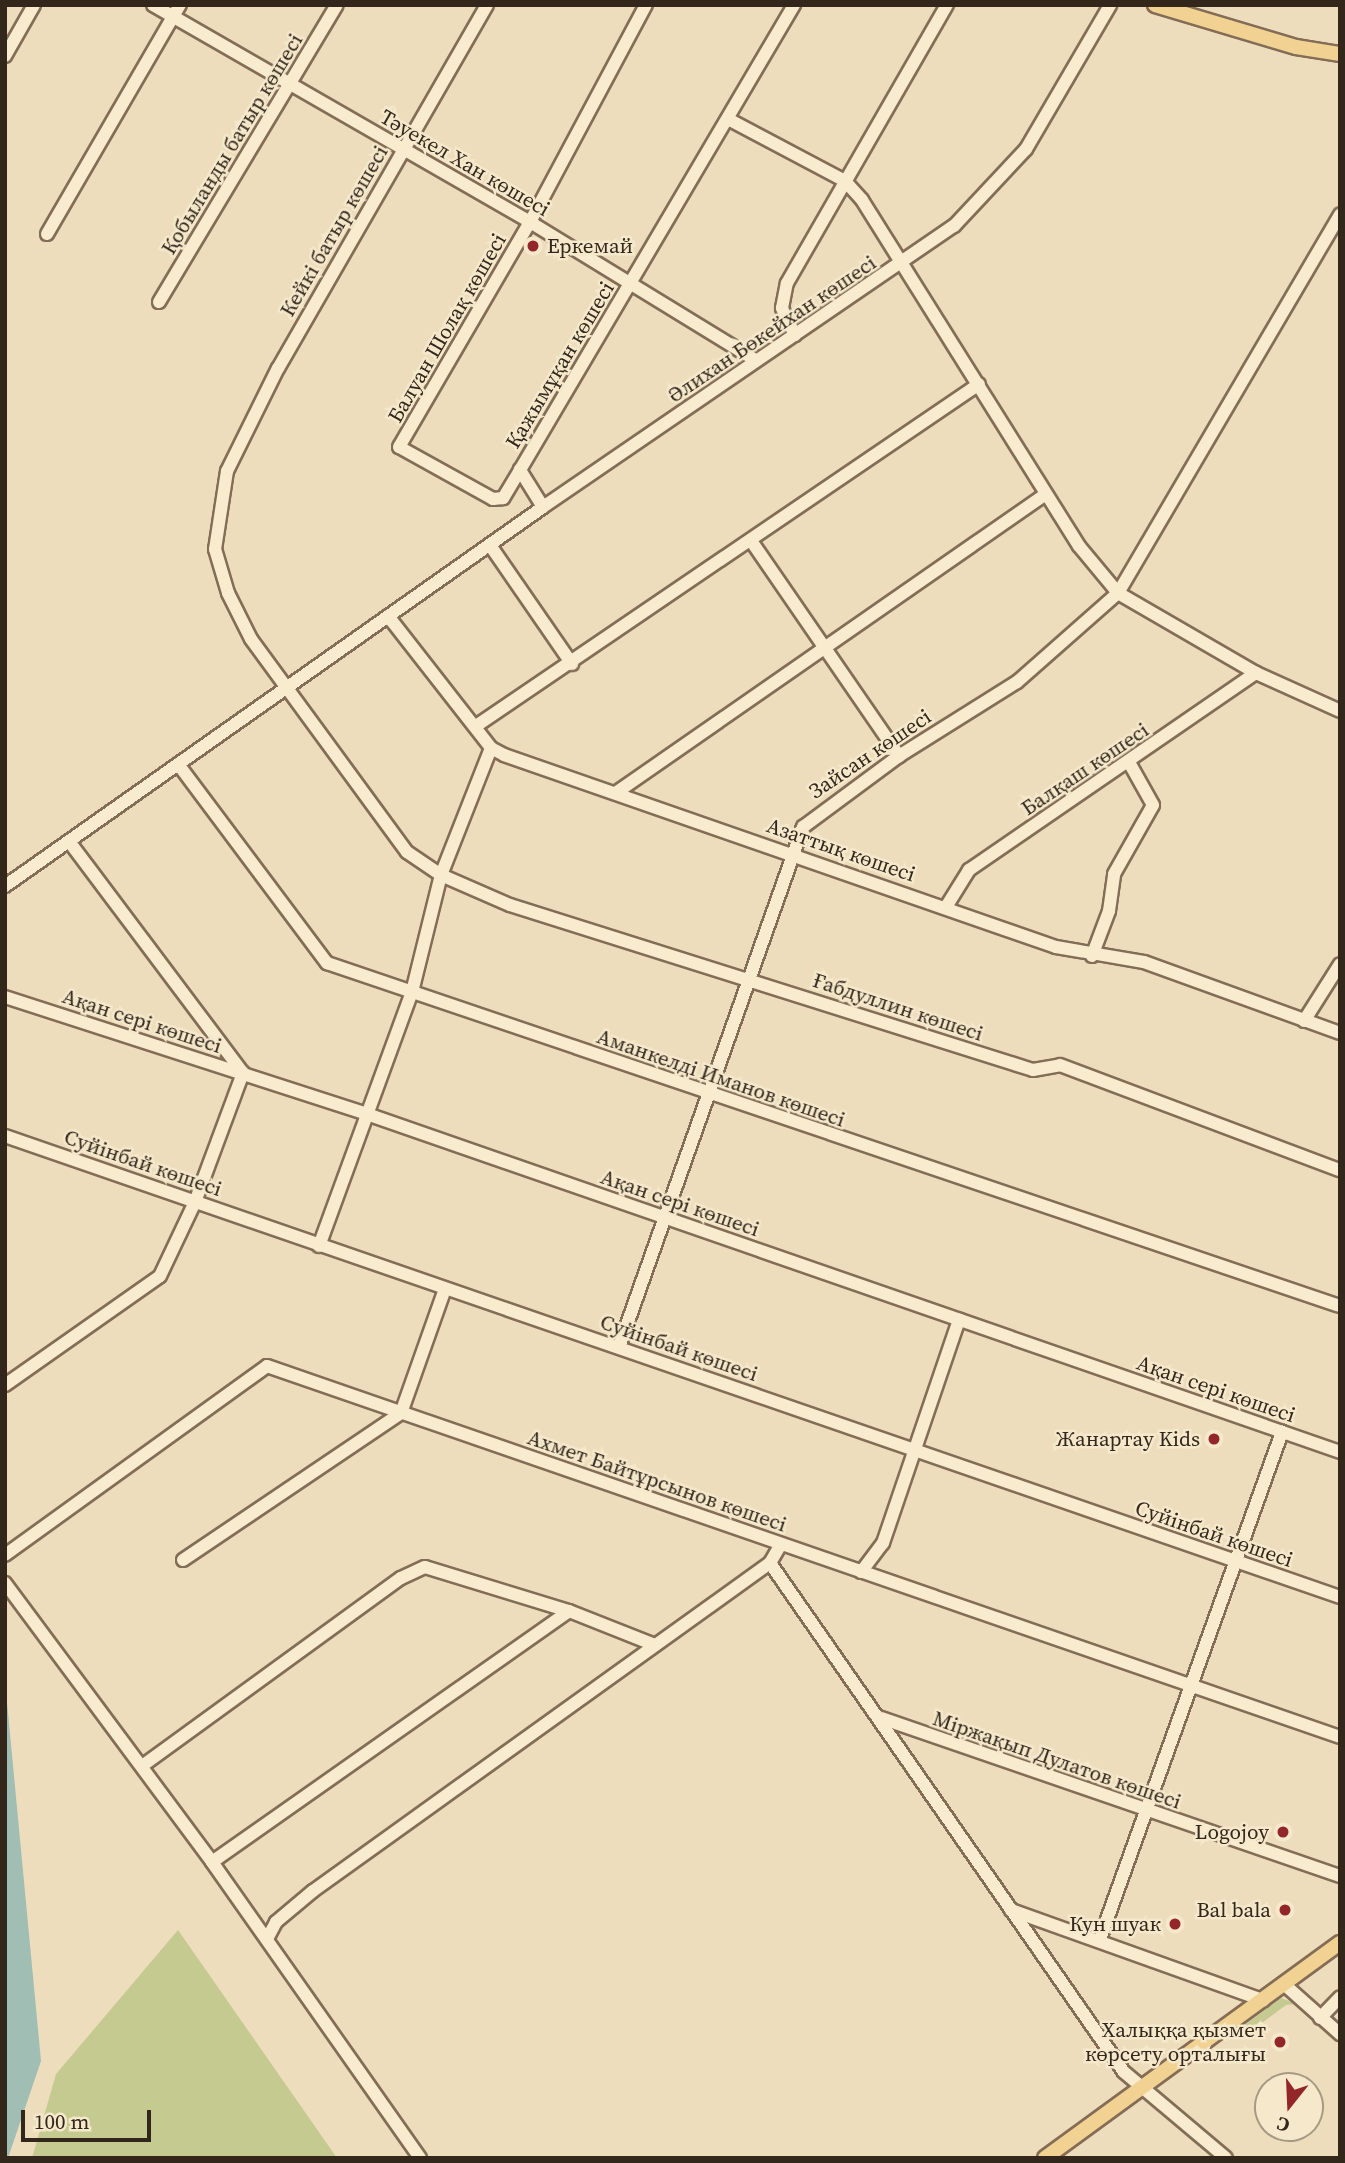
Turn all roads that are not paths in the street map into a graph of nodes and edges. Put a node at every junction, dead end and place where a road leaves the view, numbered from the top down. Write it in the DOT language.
graph roads {
  1 [pos="34,5"];
  2 [pos="153,5"];
  3 [pos="180,5"];
  4 [pos="337,5"];
  5 [pos="486,5"];
  6 [pos="646,5"];
  7 [pos="794,5"];
  8 [pos="947,5"];
  9 [pos="1110,5"];
  10 [pos="1155,5"];
  11 [pos="173,17"];
  12 [pos="1340,54"];
  13 [pos="5,56"];
  14 [pos="292,84"];
  15 [pos="728,118"];
  16 [pos="402,150"];
  17 [pos="845,181"];
  18 [pos="1340,214"];
  19 [pos="530,222"];
  20 [pos="47,234"];
  21 [pos="906,263"];
  22 [pos="632,285"];
  23 [pos="159,302"];
  24 [pos="795,335"];
  25 [pos="755,360"];
  26 [pos="979,384"];
  27 [pos="520,470"];
  28 [pos="1046,494"];
  29 [pos="543,507"];
  30 [pos="752,542"];
  31 [pos="492,548"];
  32 [pos="1118,593"];
  33 [pos="388,616"];
  34 [pos="826,648"];
  35 [pos="572,664"];
  36 [pos="1256,673"];
  37 [pos="288,688"];
  38 [pos="1340,711"];
  39 [pos="476,726"];
  40 [pos="491,748"];
  41 [pos="899,756"];
  42 [pos="178,764"];
  43 [pos="1130,764"];
  44 [pos="617,792"];
  45 [pos="69,841"];
  46 [pos="793,854"];
  47 [pos="441,875"];
  48 [pos="5,886"];
  49 [pos="946,907"];
  50 [pos="1092,956"];
  51 [pos="1340,964"];
  52 [pos="749,979"];
  53 [pos="412,992"];
  54 [pos="5,998"];
  55 [pos="1304,1021"];
  56 [pos="1340,1033"];
  57 [pos="243,1073"];
  58 [pos="709,1095"];
  59 [pos="364,1113"];
  60 [pos="5,1136"];
  61 [pos="1340,1170"];
  62 [pos="195,1202"];
  63 [pos="665,1218"];
  64 [pos="319,1246"];
  65 [pos="445,1289"];
  66 [pos="1340,1306"];
  67 [pos="959,1320"];
  68 [pos="619,1347"];
  69 [pos="5,1385"];
  70 [pos="401,1413"];
  71 [pos="1282,1432"];
  72 [pos="914,1451"];
  73 [pos="1340,1452"];
  74 [pos="781,1544"];
  75 [pos="5,1555"];
  76 [pos="183,1560"];
  77 [pos="1238,1562"];
  78 [pos="770,1563"];
  79 [pos="861,1572"];
  80 [pos="5,1583"];
  81 [pos="1340,1597"];
  82 [pos="569,1611"];
  83 [pos="655,1645"];
  84 [pos="1189,1685"];
  85 [pos="881,1718"];
  86 [pos="1340,1737"];
  87 [pos="142,1766"];
  88 [pos="1145,1813"];
  89 [pos="212,1862"];
  90 [pos="1340,1877"];
  91 [pos="1011,1910"];
  92 [pos="267,1939"];
  93 [pos="1100,1939"];
  94 [pos="1340,1943"];
  95 [pos="1285,1984"];
  96 [pos="1340,1997"];
  97 [pos="1263,2000"];
  98 [pos="1320,2018"];
  99 [pos="1340,2034"];
  100 [pos="1145,2089"];
  101 [pos="420,2158"];
  102 [pos="1045,2158"];
  103 [pos="1226,2158"];
  1 -- 13 [label="street"];
  2 -- 11 [label="street, Тәуекел Хан көшесі"];
  3 -- 11 [label="street"];
  4 -- 14 [label="street, Қобыланды батыр көшесі"];
  5 -- 16 [label="street, Кейкі батыр көшесі"];
  6 -- 19 [label="street, Балуан Шолақ көшесі"];
  7 -- 15 [label="street, Қажымұқан көшесі"];
  8 -- 17 [label="street"];
  9 -- 21 [label="street"];
  10 -- 12 [label="main road"];
  11 -- 14 [label="street, Тәуекел Хан көшесі"];
  11 -- 20 [label="street"];
  14 -- 16 [label="street, Тәуекел Хан көшесі"];
  14 -- 23 [label="street, Қобыланды батыр көшесі"];
  15 -- 17 [label="street"];
  15 -- 22 [label="street, Қажымұқан көшесі"];
  16 -- 19 [label="street, Тәуекел Хан көшесі"];
  16 -- 37 [label="street, Кейкі батыр көшесі"];
  17 -- 21 [label="street"];
  17 -- 24 [label="street"];
  18 -- 32 [label="street, Зайсан көшесі"];
  19 -- 22 [label="street, Тәуекел Хан көшесі"];
  19 -- 27 [label="street, Балуан Шолақ көшесі"];
  21 -- 24 [label="street, Әлихан Бөкейхан көшесі"];
  21 -- 26 [label="street, Әлихан Бөкейхан көшесі"];
  22 -- 25 [label="street, Тәуекел Хан көшесі"];
  22 -- 27 [label="street, Қажымұқан көшесі"];
  24 -- 25 [label="street, Әлихан Бөкейхан көшесі"];
  25 -- 29 [label="street, Әлихан Бөкейхан көшесі"];
  26 -- 28 [label="street, Әлихан Бөкейхан көшесі"];
  26 -- 30 [label="street"];
  27 -- 29 [label="street, Қажымұқан көшесі"];
  28 -- 32 [label="street, Әлихан Бөкейхан көшесі"];
  28 -- 34 [label="street"];
  29 -- 31 [label="street"];
  30 -- 34 [label="street"];
  30 -- 35 [label="street"];
  31 -- 33 [label="street"];
  31 -- 35 [label="street"];
  32 -- 36 [label="street"];
  32 -- 41 [label="street, Зайсан көшесі"];
  33 -- 37 [label="street"];
  33 -- 39 [label="street"];
  34 -- 41 [label="street"];
  34 -- 44 [label="street"];
  35 -- 39 [label="street"];
  36 -- 38 [label="street"];
  36 -- 43 [label="street, Балқаш көшесі"];
  37 -- 42 [label="street"];
  37 -- 47 [label="street, Ғабдуллин көшесі"];
  39 -- 40 [label="street"];
  40 -- 44 [label="street, Азаттық көшесі"];
  40 -- 47 [label="street"];
  41 -- 46 [label="street, Зайсан көшесі"];
  42 -- 45 [label="street"];
  42 -- 53 [label="street, Аманкелді Иманов көшесі"];
  43 -- 49 [label="street, Балқаш көшесі"];
  43 -- 50 [label="street"];
  44 -- 46 [label="street, Азаттық көшесі"];
  45 -- 48 [label="street"];
  45 -- 57 [label="street"];
  46 -- 49 [label="street, Азаттық көшесі"];
  46 -- 52 [label="street, Зайсан көшесі"];
  47 -- 52 [label="street, Ғабдуллин көшесі"];
  47 -- 53 [label="street"];
  49 -- 50 [label="street, Азаттық көшесі"];
  50 -- 55 [label="street, Азаттық көшесі"];
  51 -- 55 [label="street"];
  52 -- 58 [label="street, Зайсан көшесі"];
  52 -- 61 [label="street, Ғабдуллин көшесі"];
  53 -- 58 [label="street, Аманкелді Иманов көшесі"];
  53 -- 59 [label="street"];
  54 -- 57 [label="street, Ақан сері көшесі"];
  55 -- 56 [label="street, Азаттық көшесі"];
  57 -- 59 [label="street, Ақан сері көшесі"];
  57 -- 62 [label="street"];
  58 -- 63 [label="street, Зайсан көшесі"];
  58 -- 66 [label="street, Аманкелді Иманов көшесі"];
  59 -- 63 [label="street, Ақан сері көшесі"];
  59 -- 64 [label="street"];
  60 -- 62 [label="street, Суйінбай көшесі"];
  62 -- 64 [label="street, Суйінбай көшесі"];
  62 -- 69 [label="street"];
  63 -- 67 [label="street, Ақан сері көшесі"];
  63 -- 68 [label="street, Зайсан көшесі"];
  64 -- 65 [label="street, Суйінбай көшесі"];
  65 -- 68 [label="street, Суйінбай көшесі"];
  65 -- 70 [label="street"];
  67 -- 71 [label="street, Ақан сері көшесі"];
  67 -- 72 [label="street"];
  68 -- 72 [label="street, Суйінбай көшесі"];
  70 -- 74 [label="street, Ахмет Байтұрсынов көшесі"];
  70 -- 75 [label="street, Ахмет Байтұрсынов көшесі"];
  70 -- 76 [label="street"];
  71 -- 73 [label="street, Ақан сері көшесі"];
  71 -- 77 [label="street"];
  72 -- 77 [label="street, Суйінбай көшесі"];
  72 -- 79 [label="street"];
  74 -- 78 [label="street"];
  74 -- 79 [label="street, Ахмет Байтұрсынов көшесі"];
  77 -- 81 [label="street, Суйінбай көшесі"];
  77 -- 84 [label="street"];
  78 -- 83 [label="street"];
  78 -- 85 [label="street"];
  79 -- 84 [label="street, Ахмет Байтұрсынов көшесі"];
  80 -- 87 [label="street"];
  82 -- 83 [label="street"];
  82 -- 87 [label="street"];
  82 -- 89 [label="street"];
  83 -- 92 [label="street"];
  84 -- 86 [label="street, Ахмет Байтұрсынов көшесі"];
  84 -- 88 [label="street"];
  85 -- 88 [label="street, Міржақып Дулатов көшесі"];
  85 -- 91 [label="street"];
  87 -- 89 [label="street"];
  88 -- 90 [label="street, Міржақып Дулатов көшесі"];
  88 -- 93 [label="street"];
  89 -- 92 [label="street"];
  91 -- 93 [label="street"];
  91 -- 100 [label="street"];
  92 -- 101 [label="street"];
  93 -- 97 [label="street"];
  94 -- 95 [label="main road"];
  95 -- 97 [label="main road"];
  95 -- 98 [label="street"];
  96 -- 98 [label="street"];
  97 -- 100 [label="main road"];
  98 -- 99 [label="street"];
  100 -- 102 [label="main road"];
  100 -- 103 [label="street"];
}
